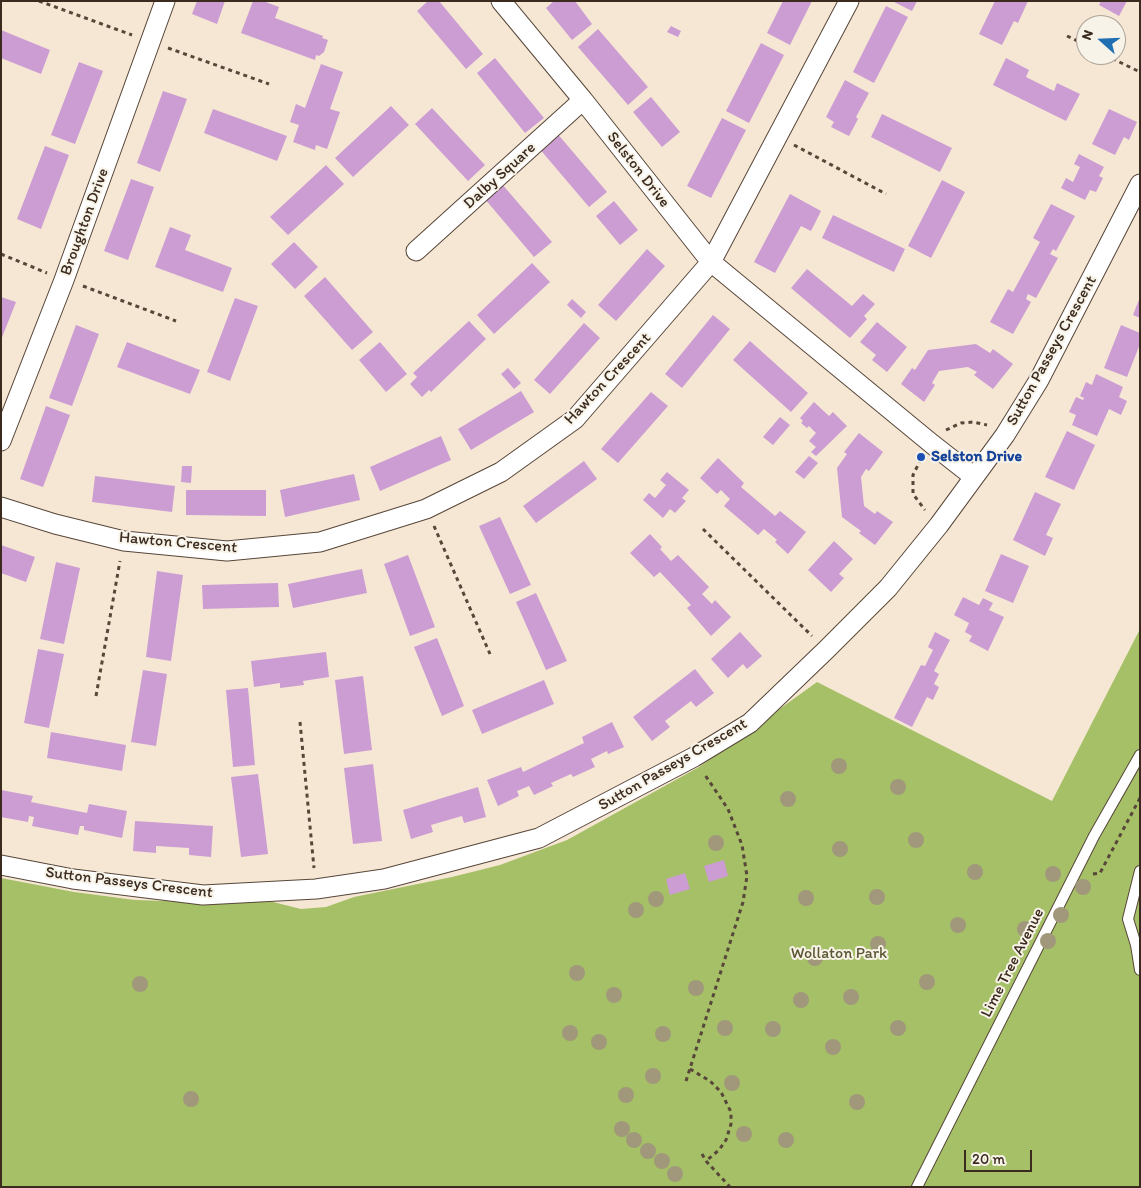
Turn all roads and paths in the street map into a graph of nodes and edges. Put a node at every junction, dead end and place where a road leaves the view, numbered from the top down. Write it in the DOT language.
graph roads {
  1 [pos="39,1"];
  2 [pos="165,1"];
  3 [pos="501,1"];
  4 [pos="848,1"];
  5 [pos="1067,36"];
  6 [pos="1076,40"];
  7 [pos="150,42"];
  8 [pos="1126,65"];
  9 [pos="1140,72"];
  10 [pos="269,84"];
  11 [pos="583,100"];
  12 [pos="778,137"];
  13 [pos="1140,184"];
  14 [pos="886,194"];
  15 [pos="416,251"];
  16 [pos="1,254"];
  17 [pos="711,262"];
  18 [pos="64,280"];
  19 [pos="176,321"];
  20 [pos="1,441"];
  21 [pos="974,477"];
  22 [pos="1,507"];
  23 [pos="426,509"];
  24 [pos="703,529"];
  25 [pos="124,541"];
  26 [pos="826,650"];
  27 [pos="490,654"];
  28 [pos="96,696"];
  29 [pos="300,722"];
  30 [pos="1140,755"];
  31 [pos="694,757"];
  32 [pos="1140,798"];
  33 [pos="1,865"];
  34 [pos="1140,871"];
  35 [pos="1073,878"];
  36 [pos="316,889"];
  37 [pos="1140,970"];
  38 [pos="690,1069"];
  39 [pos="686,1081"];
  40 [pos="702,1154"];
  41 [pos="706,1161"];
  42 [pos="730,1187"];
  43 [pos="917,1187"];
  1 -- 7 [label="path"];
  2 -- 7 [label="street, Broughton Drive"];
  3 -- 11 [label="street, Selston Drive"];
  4 -- 12 [label="street, Hawton Crescent"];
  5 -- 6 [label="path"];
  7 -- 10 [label="path"];
  7 -- 18 [label="street, Broughton Drive"];
  8 -- 9 [label="path"];
  11 -- 15 [label="street, Dalby Square"];
  11 -- 17 [label="street, Selston Drive"];
  12 -- 14 [label="path"];
  12 -- 17 [label="street, Hawton Crescent"];
  13 -- 21 [label="street, Sutton Passeys Crescent"];
  16 -- 18 [label="path"];
  17 -- 21 [label="street, Selston Drive"];
  17 -- 23 [label="street, Hawton Crescent"];
  18 -- 19 [label="path"];
  18 -- 20 [label="street, Broughton Drive"];
  21 -- 26 [label="street, Sutton Passeys Crescent"];
  22 -- 25 [label="street, Hawton Crescent"];
  23 -- 25 [label="street, Hawton Crescent"];
  23 -- 27 [label="path"];
  24 -- 26 [label="path"];
  25 -- 28 [label="path"];
  26 -- 31 [label="street, Sutton Passeys Crescent"];
  29 -- 36 [label="path"];
  30 -- 35 [label="lane, Lime Tree Avenue"];
  31 -- 36 [label="street, Sutton Passeys Crescent"];
  31 -- 38 [label="path"];
  32 -- 35 [label="path"];
  33 -- 36 [label="street, Sutton Passeys Crescent"];
  34 -- 37 [label="lane"];
  35 -- 43 [label="lane, Lime Tree Avenue"];
  38 -- 39 [label="path"];
  38 -- 41 [label="path"];
  40 -- 41 [label="path"];
  41 -- 42 [label="path"];
}
